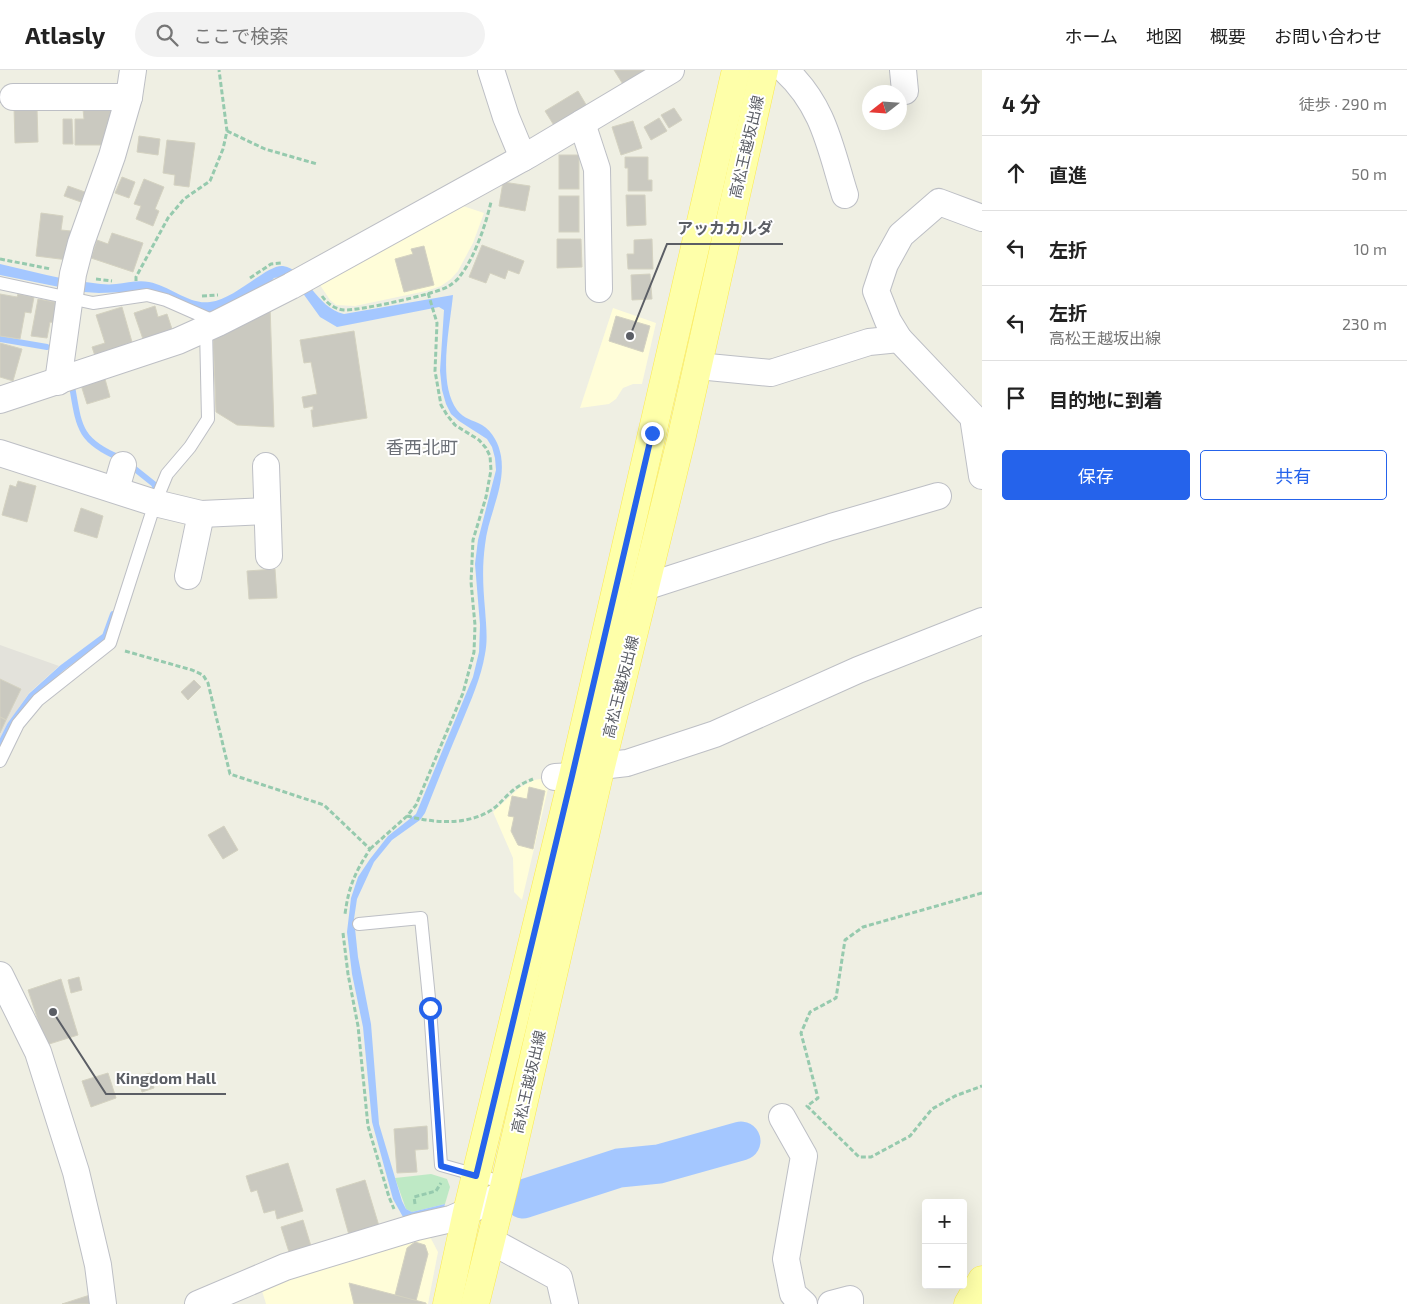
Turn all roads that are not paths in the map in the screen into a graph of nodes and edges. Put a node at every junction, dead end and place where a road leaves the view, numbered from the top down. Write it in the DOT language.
graph roads {
  1 [pos="133,70"];
  2 [pos="491,70"];
  3 [pos="671,70"];
  4 [pos="736,70"];
  5 [pos="764,70"];
  6 [pos="785,70"];
  7 [pos="13,96"];
  8 [pos="129,97"];
  9 [pos="582,123"];
  10 [pos="523,158"];
  11 [pos="845,196"];
  12 [pos="982,218"];
  13 [pos="0,283"];
  14 [pos="70,286"];
  15 [pos="599,289"];
  16 [pos="680,309"];
  17 [pos="709,318"];
  18 [pos="212,325"];
  19 [pos="899,339"];
  20 [pos="698,366"];
  21 [pos="58,382"];
  22 [pos="0,400"];
  23 [pos="0,453"];
  24 [pos="266,466"];
  25 [pos="982,476"];
  26 [pos="938,496"];
  27 [pos="155,503"];
  28 [pos="268,511"];
  29 [pos="201,514"];
  30 [pos="270,556"];
  31 [pos="188,576"];
  32 [pos="645,587"];
  33 [pos="982,621"];
  34 [pos="0,761"];
  35 [pos="602,766"];
  36 [pos="564,776"];
  37 [pos="360,924"];
  38 [pos="0,975"];
  39 [pos="782,1117"];
  40 [pos="476,1176"];
  41 [pos="504,1188"];
  42 [pos="468,1212"];
  43 [pos="491,1241"];
  44 [pos="982,1280"];
  45 [pos="103,1304"];
  46 [pos="198,1304"];
  47 [pos="448,1304"];
  48 [pos="475,1304"];
  49 [pos="565,1304"];
  50 [pos="804,1304"];
  51 [pos="831,1304"];
  52 [pos="850,1304"];
  53 [pos="968,1304"];
  1 -- 8 [label="street"];
  2 -- 10 [label="street"];
  3 -- 9 [label="street"];
  4 -- 16 [label="main road, 高松王越坂出線"];
  5 -- 17 [label="main road, 高松王越坂出線"];
  6 -- 11 [label="street"];
  7 -- 8 [label="street"];
  8 -- 14 [label="street"];
  9 -- 10 [label="street"];
  9 -- 15 [label="street"];
  10 -- 18 [label="street"];
  12 -- 19 [label="street"];
  13 -- 14 [label="lane"];
  14 -- 18 [label="lane"];
  14 -- 21 [label="street"];
  16 -- 17 [label="street"];
  16 -- 36 [label="main road, 高松王越坂出線"];
  17 -- 20 [label="main road, 高松王越坂出線"];
  18 -- 21 [label="street"];
  18 -- 27 [label="lane"];
  19 -- 20 [label="street"];
  19 -- 25 [label="street"];
  20 -- 32 [label="main road, 高松王越坂出線"];
  21 -- 22 [label="street"];
  23 -- 27 [label="street"];
  24 -- 28 [label="street"];
  26 -- 32 [label="street"];
  27 -- 29 [label="street"];
  27 -- 34 [label="lane"];
  28 -- 29 [label="street"];
  28 -- 30 [label="street"];
  29 -- 31 [label="street"];
  32 -- 35 [label="main road, 高松王越坂出線"];
  33 -- 35 [label="street"];
  35 -- 36 [label="street"];
  35 -- 41 [label="main road, 高松王越坂出線"];
  36 -- 40 [label="main road, 高松王越坂出線"];
  37 -- 40 [label="lane"];
  38 -- 45 [label="street"];
  39 -- 50 [label="street"];
  40 -- 41 [label="lane"];
  40 -- 42 [label="main road, 高松王越坂出線"];
  41 -- 42 [label="street"];
  41 -- 43 [label="main road, 高松王越坂出線"];
  42 -- 46 [label="street"];
  42 -- 47 [label="main road, 高松王越坂出線"];
  43 -- 48 [label="main road, 高松王越坂出線"];
  43 -- 49 [label="street"];
  44 -- 53 [label="main road"];
  51 -- 52 [label="street"];
}
